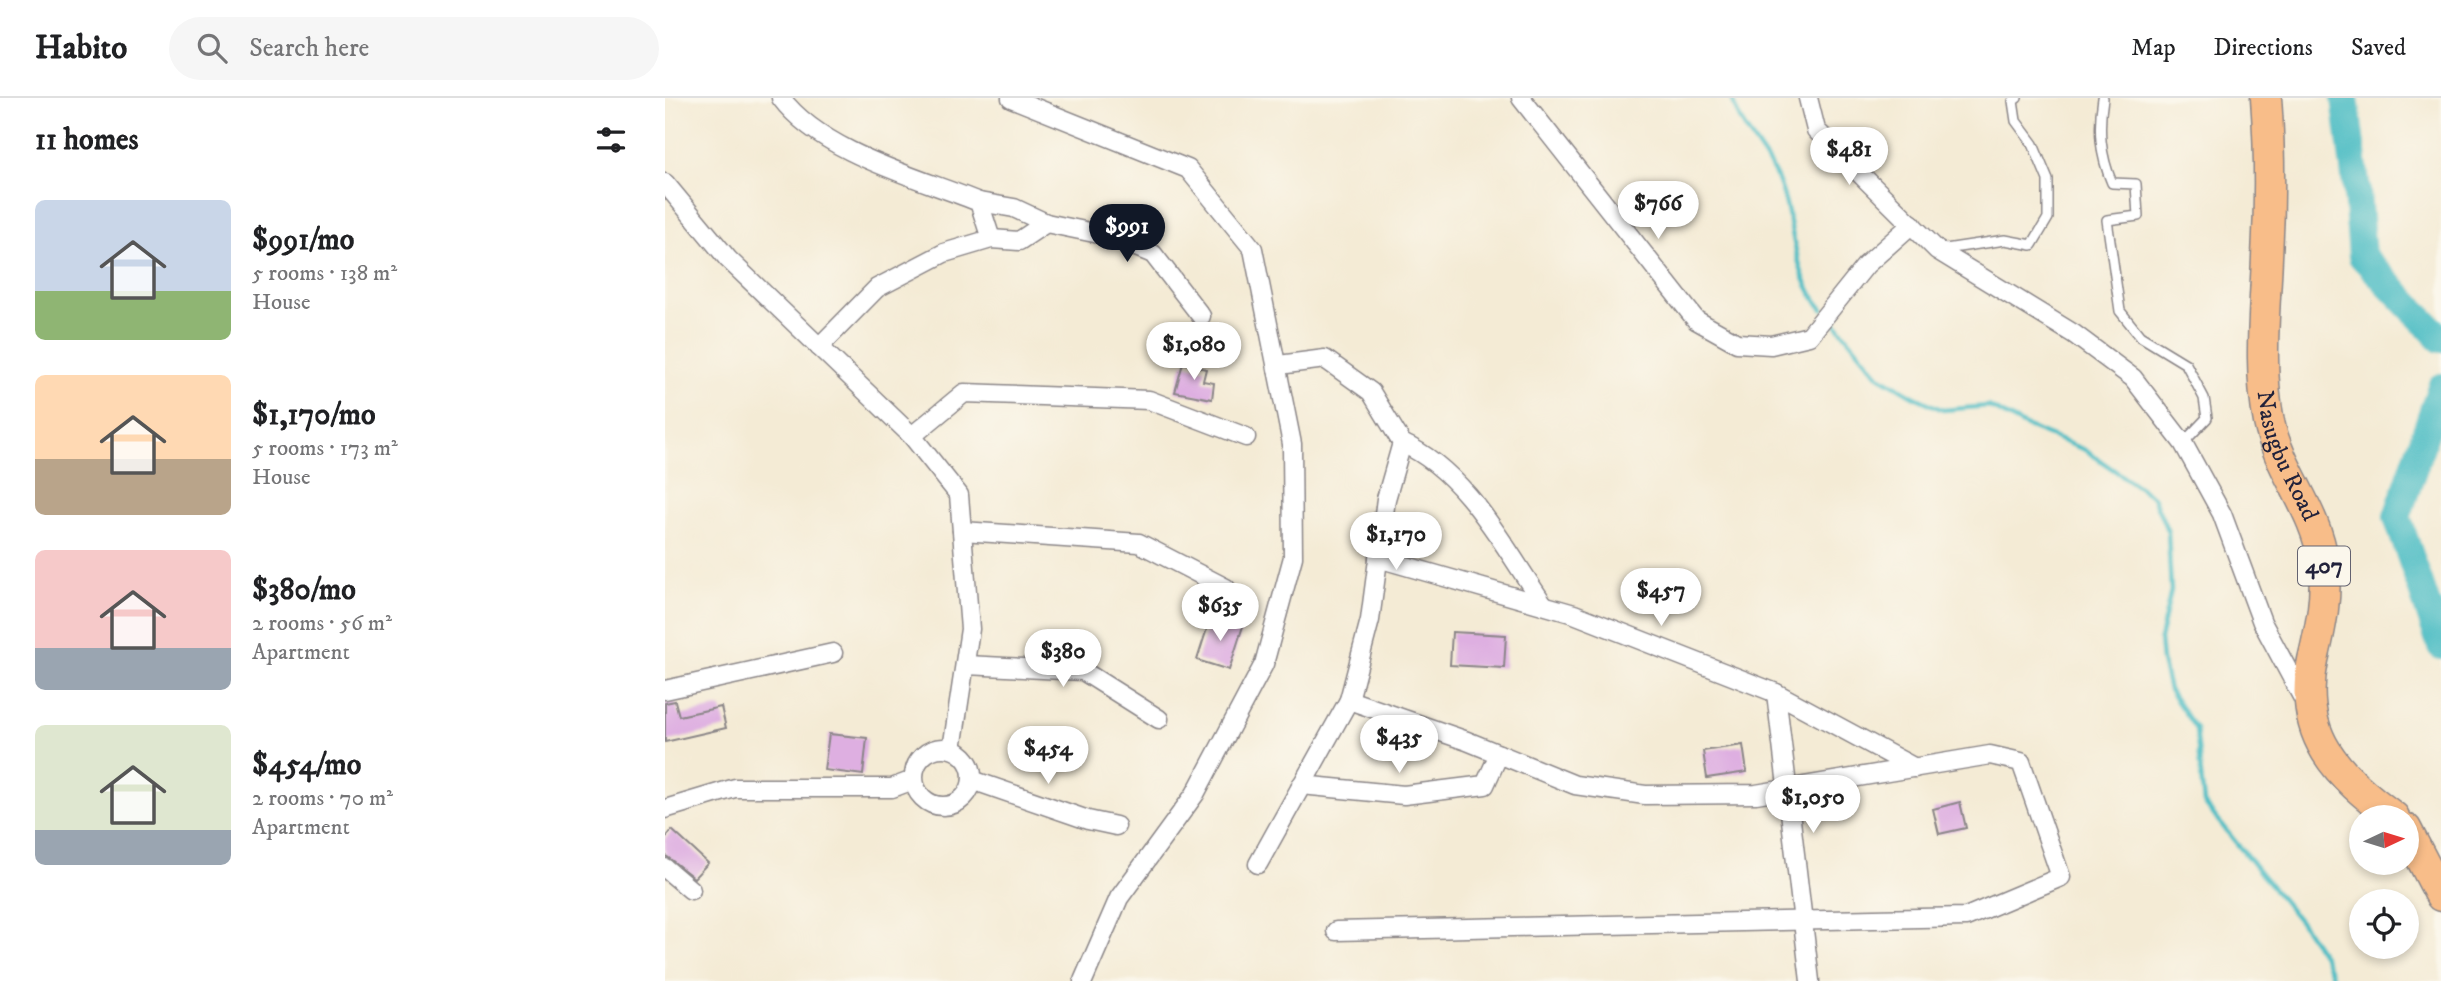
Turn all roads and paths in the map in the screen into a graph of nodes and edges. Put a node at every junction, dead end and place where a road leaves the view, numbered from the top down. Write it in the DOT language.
graph roads {
  1 [pos="781,98"];
  2 [pos="1011,98"];
  3 [pos="1521,98"];
  4 [pos="1808,98"];
  5 [pos="2017,98"];
  6 [pos="2103,98"];
  7 [pos="2266,98"];
  8 [pos="665,183"];
  9 [pos="979,202"];
  10 [pos="1046,223"];
  11 [pos="1912,224"];
  12 [pos="991,239"];
  13 [pos="1937,250"];
  14 [pos="1201,316"];
  15 [pos="819,346"];
  16 [pos="1279,365"];
  17 [pos="912,436"];
  18 [pos="1246,437"];
  19 [pos="1402,443"];
  20 [pos="2183,443"];
  21 [pos="962,531"];
  22 [pos="1378,558"];
  23 [pos="1226,588"];
  24 [pos="1544,605"];
  25 [pos="833,653"];
  26 [pos="966,665"];
  27 [pos="665,690"];
  28 [pos="1776,693"];
  29 [pos="1349,700"];
  30 [pos="2309,710"];
  31 [pos="1159,719"];
  32 [pos="952,749"];
  33 [pos="1499,754"];
  34 [pos="1915,768"];
  35 [pos="913,780"];
  36 [pos="972,780"];
  37 [pos="1300,785"];
  38 [pos="1788,789"];
  39 [pos="2378,805"];
  40 [pos="665,809"];
  41 [pos="1116,826"];
  42 [pos="2419,854"];
  43 [pos="1258,864"];
  44 [pos="665,868"];
  45 [pos="691,890"];
  46 [pos="2441,896"];
  47 [pos="1804,919"];
  48 [pos="1336,931"];
  49 [pos="1083,981"];
  50 [pos="1810,981"];
  1 -- 9 [label="street"];
  2 -- 16 [label="street"];
  3 -- 11 [label="street"];
  4 -- 11 [label="street"];
  5 -- 13 [label="lane"];
  6 -- 20 [label="lane"];
  7 -- 30 [label="main road, Nasugbu Road / 407"];
  8 -- 15 [label="street"];
  9 -- 10 [label="street"];
  9 -- 12 [label="street"];
  10 -- 12 [label="street"];
  10 -- 14 [label="street"];
  11 -- 13 [label="street"];
  12 -- 15 [label="street"];
  13 -- 20 [label="street"];
  15 -- 17 [label="street"];
  16 -- 19 [label="street"];
  16 -- 49 [label="street"];
  17 -- 18 [label="street"];
  17 -- 21 [label="street"];
  19 -- 22 [label="street"];
  19 -- 24 [label="street"];
  20 -- 30 [label="street"];
  21 -- 23 [label="street"];
  21 -- 26 [label="street"];
  22 -- 24 [label="street"];
  22 -- 29 [label="street"];
  24 -- 28 [label="street"];
  25 -- 27 [label="street"];
  26 -- 31 [label="street"];
  26 -- 32 [label="street"];
  28 -- 34 [label="street"];
  28 -- 38 [label="street"];
  29 -- 33 [label="street"];
  29 -- 37 [label="street"];
  30 -- 39 [label="main road, Nasugbu Road / 407"];
  32 -- 35 [label="street"];
  32 -- 36 [label="street"];
  33 -- 37 [label="street"];
  33 -- 38 [label="street"];
  34 -- 38 [label="street"];
  34 -- 47 [label="street"];
  35 -- 36 [label="street"];
  35 -- 40 [label="street"];
  36 -- 41 [label="street"];
  37 -- 43 [label="street"];
  38 -- 47 [label="street"];
  42 -- 46 [label="main road"];
  44 -- 45 [label="street"];
  47 -- 48 [label="street"];
  47 -- 50 [label="street"];
}
